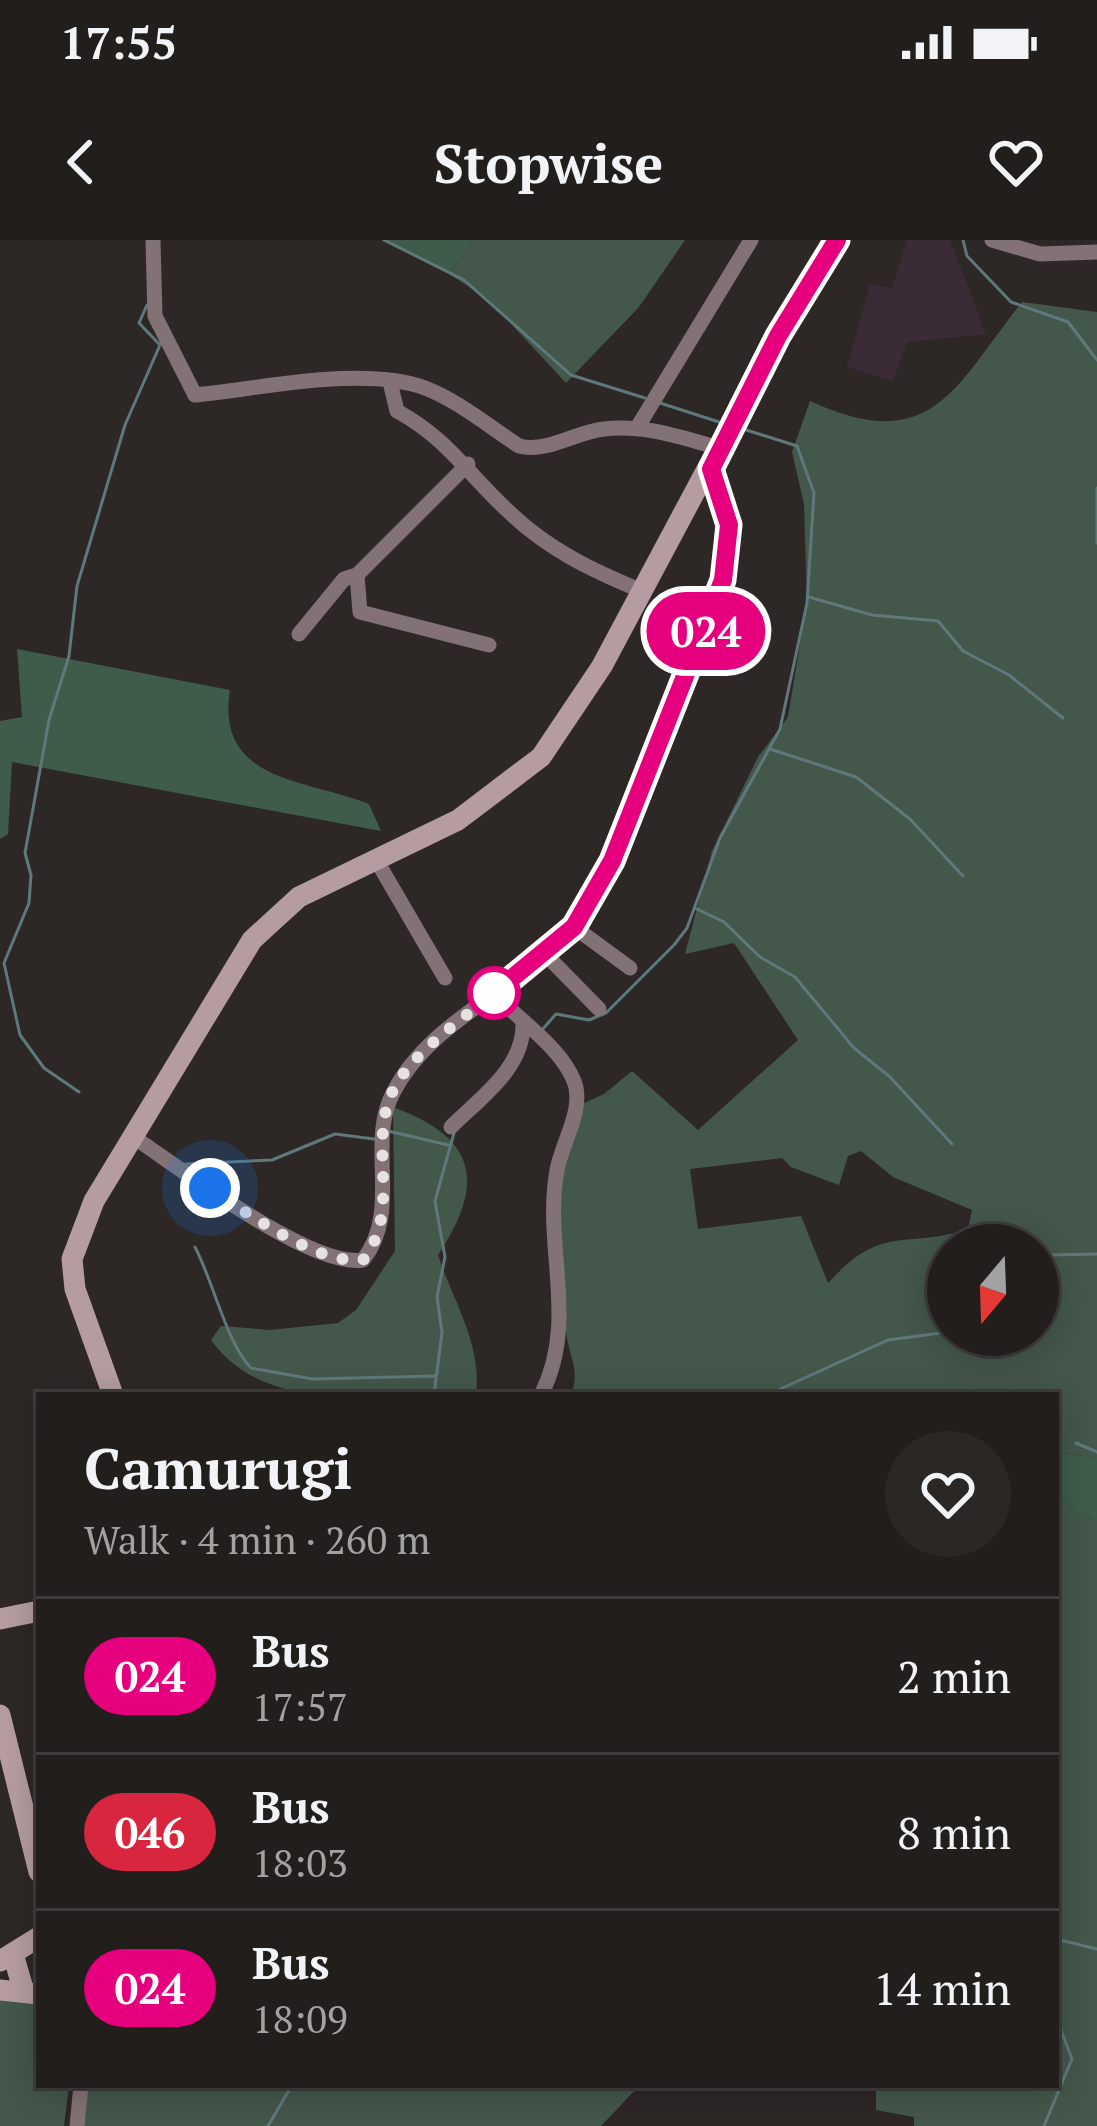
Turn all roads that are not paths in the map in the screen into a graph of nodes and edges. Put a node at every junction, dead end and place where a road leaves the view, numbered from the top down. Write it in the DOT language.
graph roads {
  1 [pos="153,240"];
  2 [pos="751,240"];
  3 [pos="837,240"];
  4 [pos="992,240"];
  5 [pos="1097,252"];
  6 [pos="390,382"];
  7 [pos="637,428"];
  8 [pos="716,459"];
  9 [pos="468,464"];
  10 [pos="358,575"];
  11 [pos="642,591"];
  12 [pos="299,634"];
  13 [pos="489,645"];
  14 [pos="378,863"];
  15 [pos="574,927"];
  16 [pos="546,955"];
  17 [pos="630,968"];
  18 [pos="446,978"];
  19 [pos="494,993"];
  20 [pos="598,1009"];
  21 [pos="523,1024"];
  22 [pos="451,1127"];
  23 [pos="135,1138"];
  24 [pos="111,1392"];
  25 [pos="542,1392"];
  26 [pos="36,1612"];
  27 [pos="0,1619"];
  28 [pos="0,1715"];
  29 [pos="36,1860"];
  30 [pos="36,1939"];
  31 [pos="6,1958"];
  32 [pos="0,1990"];
  33 [pos="31,1993"];
  34 [pos="81,2088"];
  35 [pos="77,2126"];
  1 -- 6 [label="street"];
  2 -- 7 [label="street"];
  3 -- 8 [label="street"];
  4 -- 5 [label="street"];
  6 -- 7 [label="street"];
  6 -- 9 [label="street"];
  7 -- 8 [label="street"];
  8 -- 11 [label="street"];
  8 -- 15 [label="street"];
  9 -- 10 [label="street"];
  9 -- 11 [label="street"];
  10 -- 12 [label="street"];
  10 -- 13 [label="street"];
  11 -- 14 [label="street"];
  14 -- 18 [label="street"];
  14 -- 23 [label="street"];
  15 -- 16 [label="street"];
  15 -- 17 [label="street"];
  16 -- 19 [label="street"];
  16 -- 20 [label="street"];
  19 -- 21 [label="street"];
  19 -- 23 [label="street"];
  21 -- 22 [label="street"];
  21 -- 25 [label="street"];
  23 -- 24 [label="street"];
  26 -- 27 [label="street"];
  28 -- 29 [label="street"];
  30 -- 31 [label="street"];
  31 -- 33 [label="street"];
  32 -- 33 [label="street"];
  34 -- 35 [label="street"];
}
